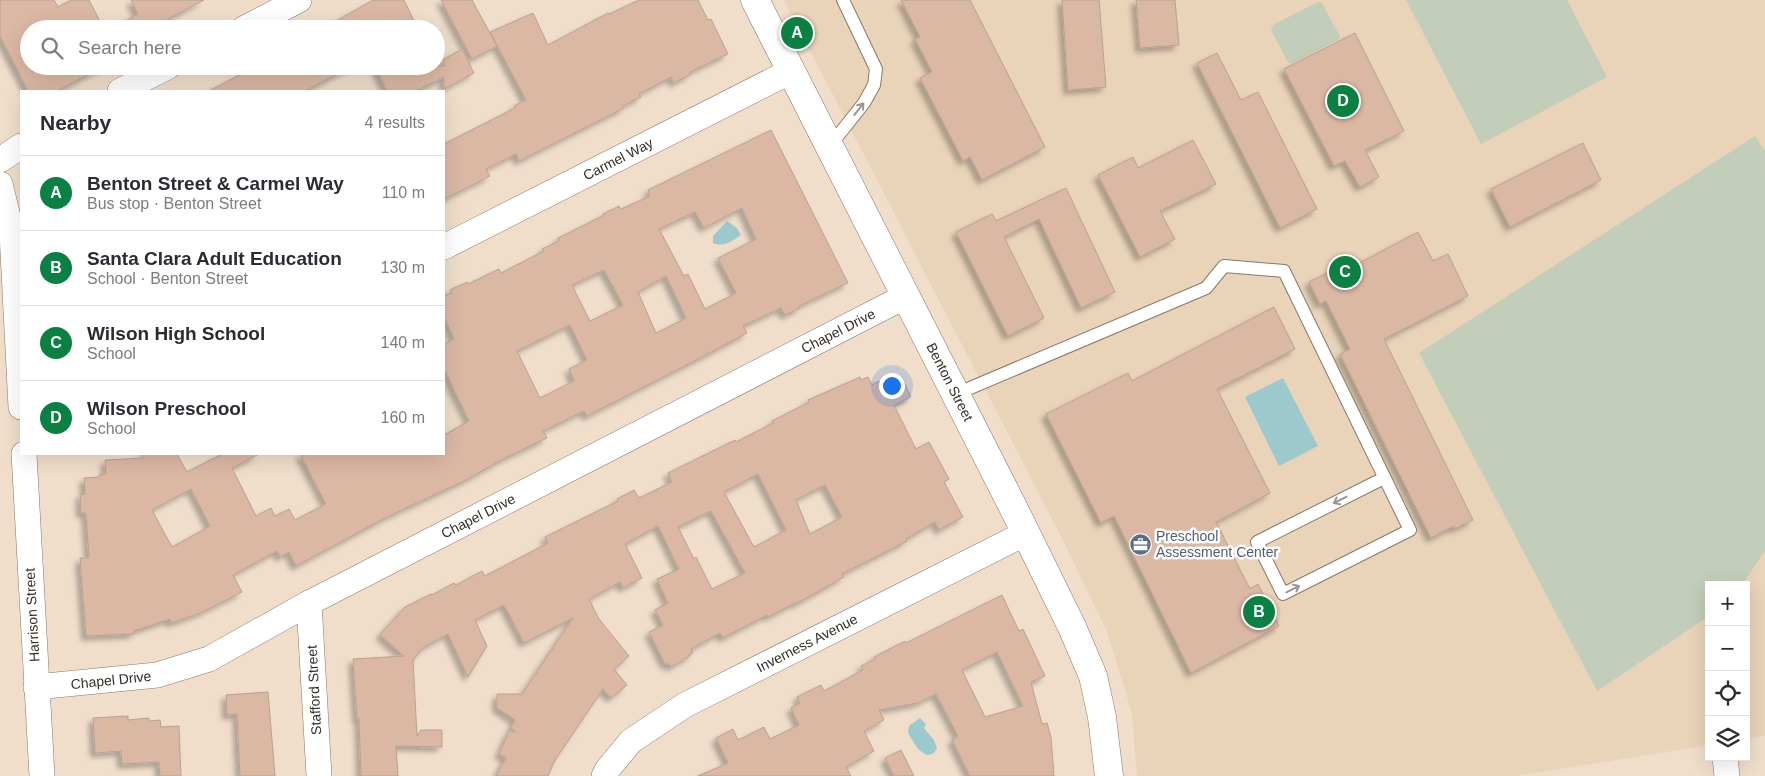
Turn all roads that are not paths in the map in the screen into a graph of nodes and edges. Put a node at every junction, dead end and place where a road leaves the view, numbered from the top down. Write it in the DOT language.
graph roads {
  1 [pos="299,0"];
  2 [pos="755,0"];
  3 [pos="843,0"];
  4 [pos="260,20"];
  5 [pos="791,71"];
  6 [pos="151,75"];
  7 [pos="122,90"];
  8 [pos="20,147"];
  9 [pos="829,147"];
  10 [pos="0,160"];
  11 [pos="0,184"];
  12 [pos="445,246"];
  13 [pos="906,296"];
  14 [pos="20,388"];
  15 [pos="956,394"];
  16 [pos="24,455"];
  17 [pos="1384,478"];
  18 [pos="1026,533"];
  19 [pos="309,603"];
  20 [pos="36,687"];
  21 [pos="1725,761"];
  22 [pos="42,776"];
  23 [pos="319,776"];
  24 [pos="604,776"];
  25 [pos="1109,776"];
  26 [pos="1727,776"];
  1 -- 4 [label="street"];
  2 -- 5 [label="main road, Benton Street"];
  9 -- 3 [label="lane, one-way"];
  5 -- 9 [label="main road, Benton Street"];
  5 -- 12 [label="street, Carmel Way"];
  6 -- 7 [label="street"];
  8 -- 10 [label="street"];
  9 -- 13 [label="main road, Benton Street"];
  11 -- 14 [label="street"];
  13 -- 15 [label="main road, Benton Street"];
  13 -- 19 [label="street, Chapel Drive"];
  15 -- 17 [label="lane"];
  15 -- 18 [label="main road, Benton Street"];
  16 -- 20 [label="street, Harrison Street"];
  17 -- 17 [label="lane, one-way"];
  18 -- 24 [label="street, Inverness Avenue"];
  18 -- 25 [label="main road, Benton Street"];
  19 -- 20 [label="street, Chapel Drive"];
  19 -- 23 [label="street, Stafford Street"];
  20 -- 22 [label="street, Harrison Street"];
  21 -- 26 [label="street"];
}
